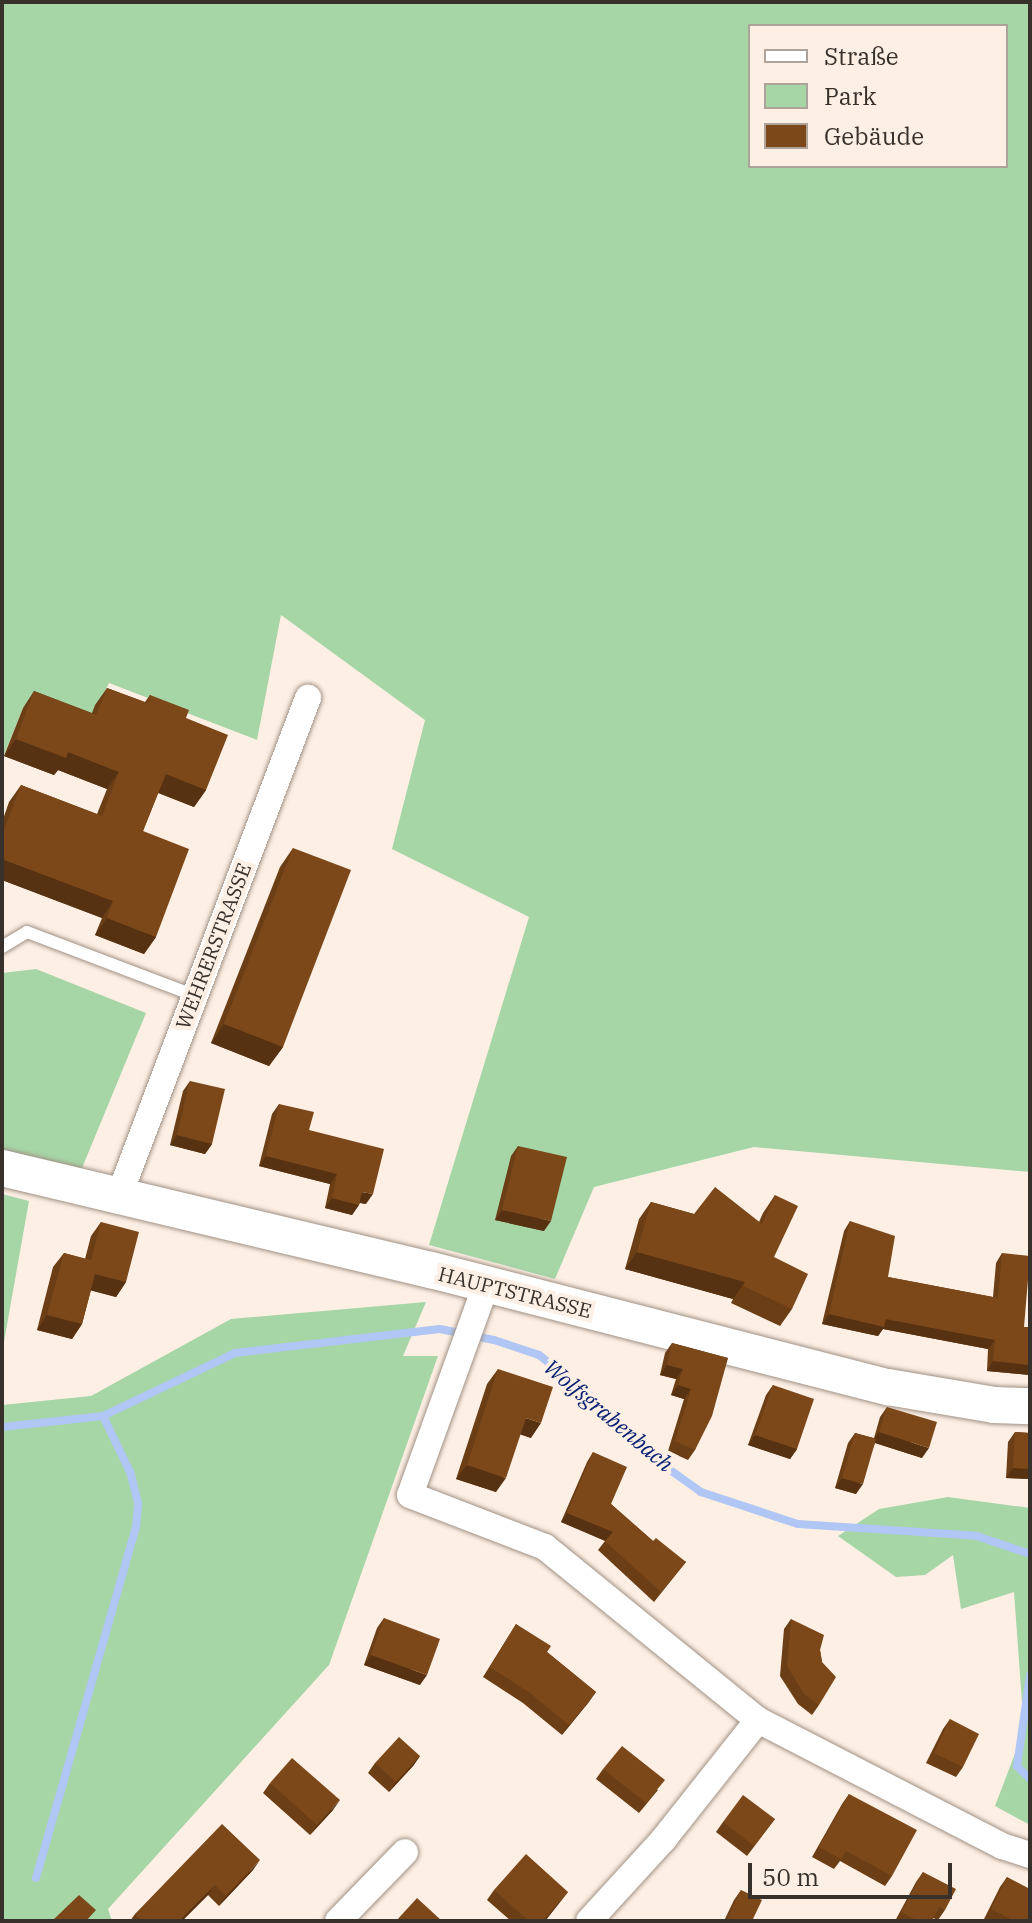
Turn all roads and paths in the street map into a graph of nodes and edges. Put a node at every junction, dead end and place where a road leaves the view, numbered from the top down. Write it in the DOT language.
graph roads {
  1 [pos="308,698"];
  2 [pos="2,947"];
  3 [pos="193,995"];
  4 [pos="2,1168"];
  5 [pos="119,1196"];
  6 [pos="486,1285"];
  7 [pos="1030,1406"];
  8 [pos="758,1720"];
  9 [pos="405,1852"];
  10 [pos="1030,1855"];
  11 [pos="338,1921"];
  12 [pos="589,1921"];
  1 -- 3 [label="street, WEHRERSTRASSE"];
  2 -- 3 [label="lane"];
  3 -- 5 [label="street, WEHRERSTRASSE"];
  4 -- 5 [label="main road, HAUPTSTRASSE"];
  5 -- 6 [label="main road, HAUPTSTRASSE"];
  6 -- 7 [label="main road, HAUPTSTRASSE"];
  6 -- 8 [label="street"];
  8 -- 10 [label="street"];
  8 -- 12 [label="street"];
  9 -- 11 [label="street"];
}
